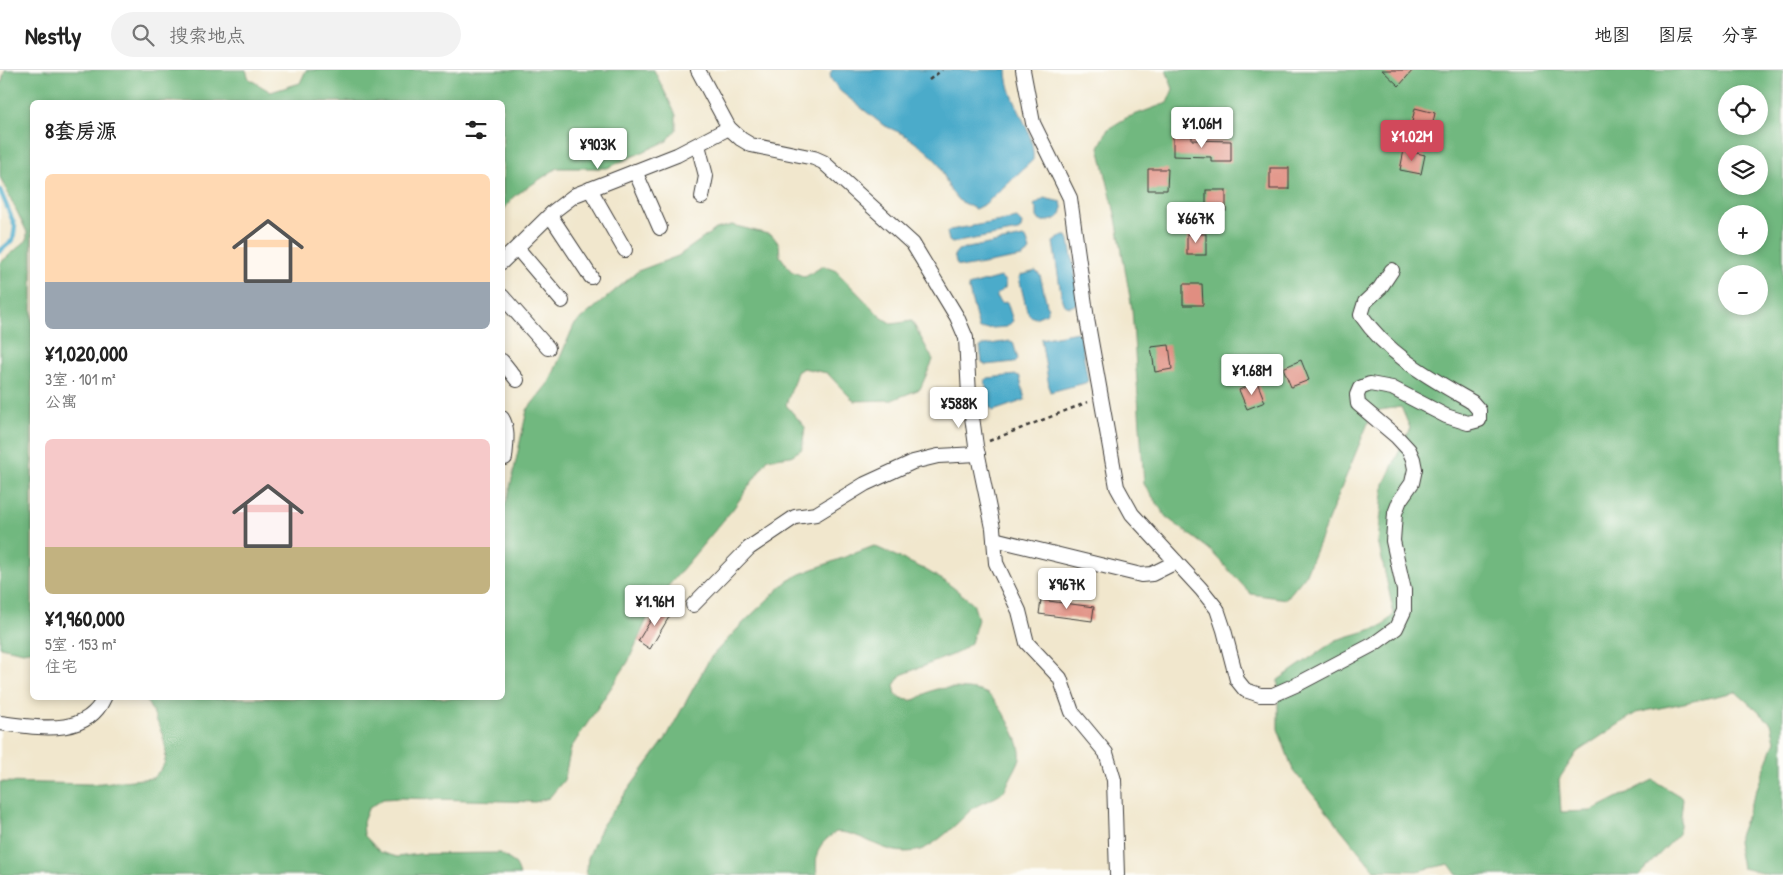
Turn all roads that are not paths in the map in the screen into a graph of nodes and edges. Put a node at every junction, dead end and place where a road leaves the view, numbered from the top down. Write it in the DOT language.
graph roads {
  1 [pos="698,70"];
  2 [pos="1023,70"];
  3 [pos="729,128"];
  4 [pos="698,144"];
  5 [pos="635,171"];
  6 [pos="590,189"];
  7 [pos="702,196"];
  8 [pos="550,215"];
  9 [pos="660,228"];
  10 [pos="517,248"];
  11 [pos="625,250"];
  12 [pos="505,259"];
  13 [pos="1392,270"];
  14 [pos="591,277"];
  15 [pos="505,299"];
  16 [pos="562,301"];
  17 [pos="548,348"];
  18 [pos="505,365"];
  19 [pos="517,380"];
  20 [pos="505,422"];
  21 [pos="977,450"];
  22 [pos="505,458"];
  23 [pos="994,540"];
  24 [pos="1176,562"];
  25 [pos="693,605"];
  26 [pos="103,700"];
  27 [pos="0,723"];
  28 [pos="1117,875"];
  1 -- 3 [label="street"];
  2 -- 24 [label="street"];
  3 -- 4 [label="street"];
  3 -- 21 [label="street"];
  4 -- 5 [label="street"];
  4 -- 7 [label="street"];
  5 -- 6 [label="street"];
  5 -- 9 [label="street"];
  6 -- 8 [label="street"];
  6 -- 11 [label="street"];
  8 -- 10 [label="street"];
  8 -- 14 [label="street"];
  10 -- 12 [label="street"];
  10 -- 16 [label="street"];
  13 -- 24 [label="street"];
  15 -- 17 [label="street"];
  18 -- 19 [label="street"];
  20 -- 22 [label="street"];
  21 -- 23 [label="street"];
  21 -- 25 [label="street"];
  23 -- 24 [label="street"];
  23 -- 28 [label="street"];
  26 -- 27 [label="street"];
}
